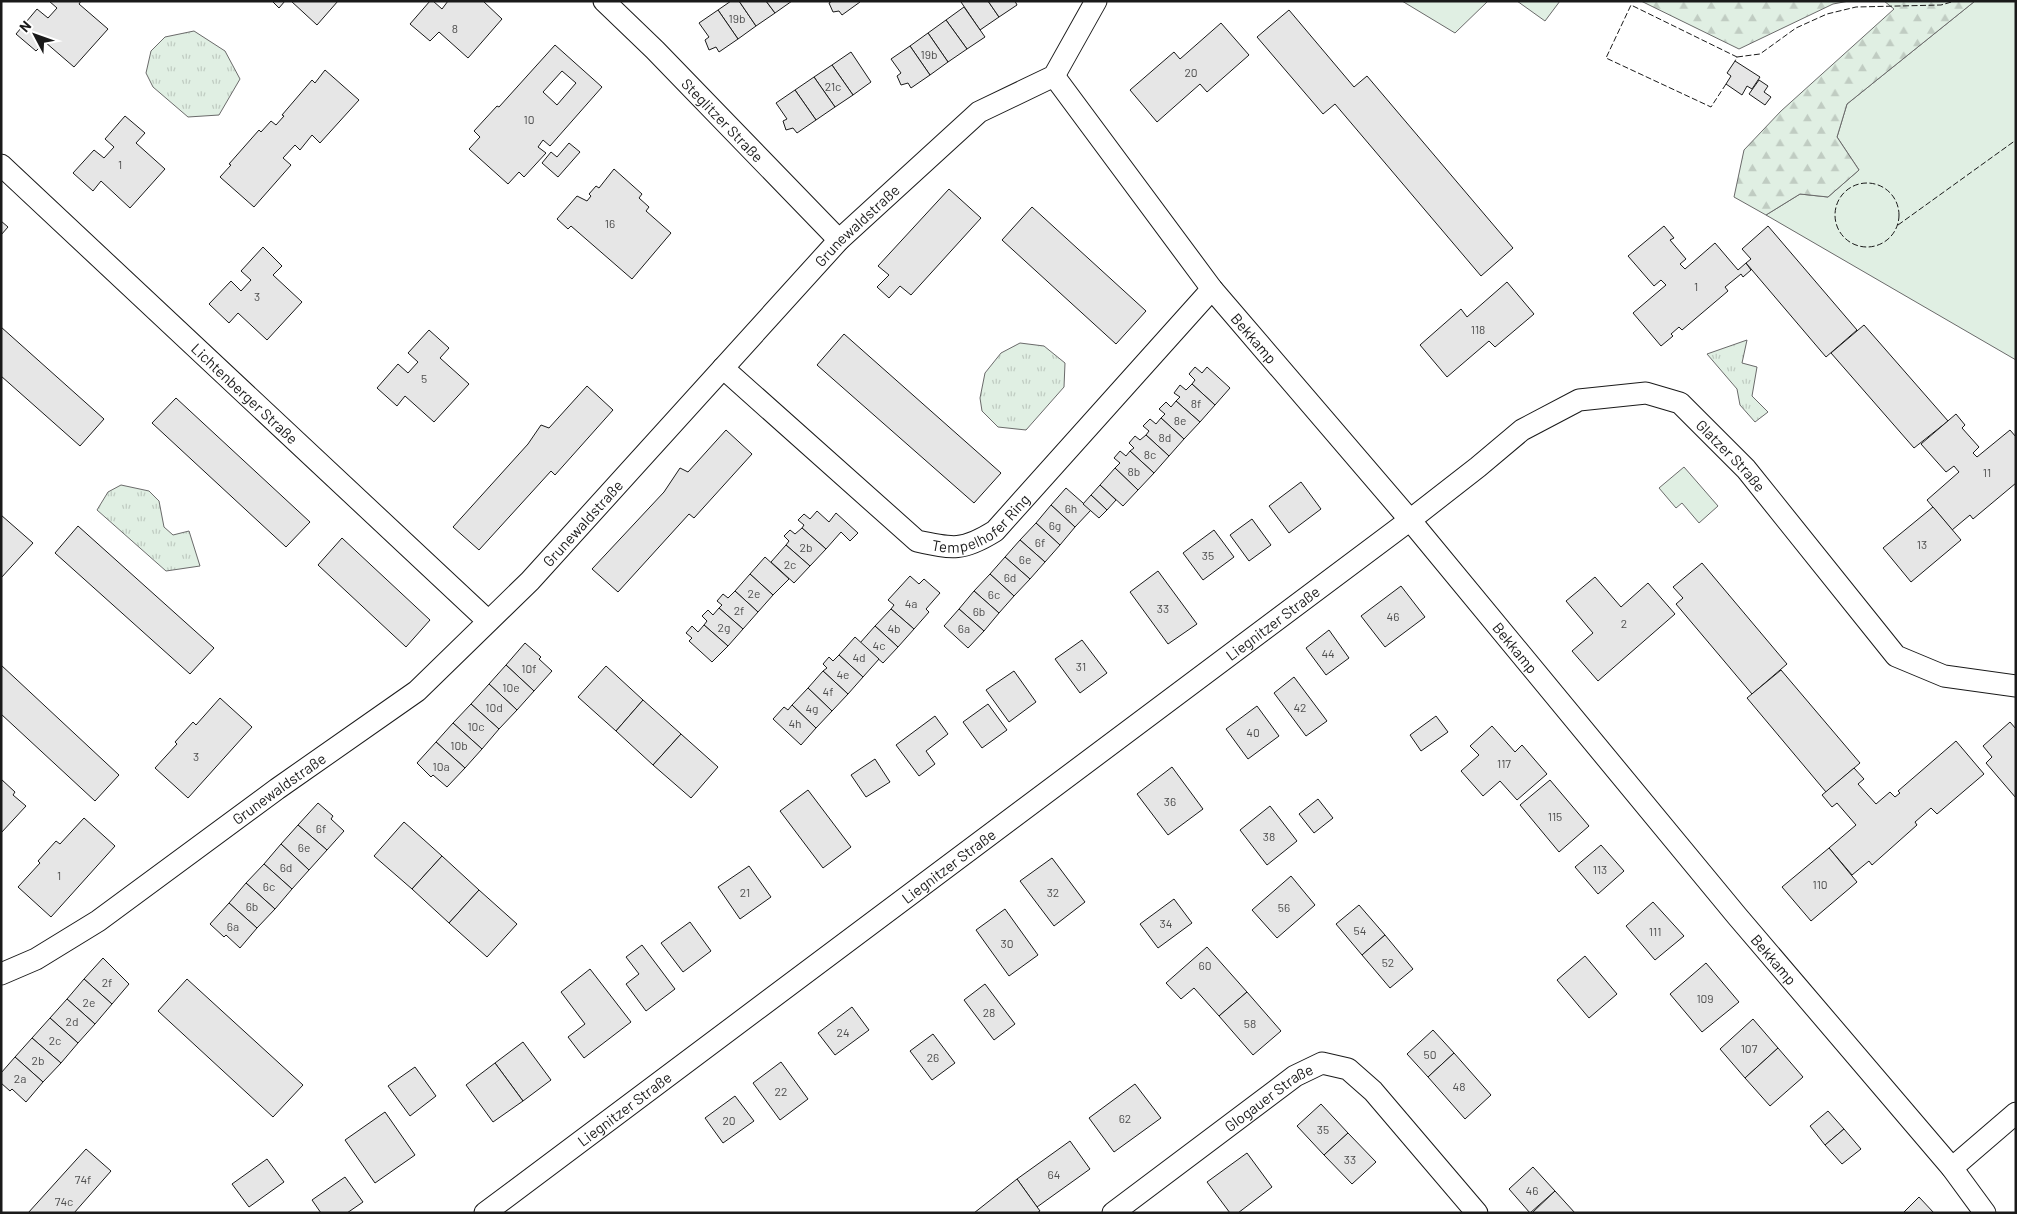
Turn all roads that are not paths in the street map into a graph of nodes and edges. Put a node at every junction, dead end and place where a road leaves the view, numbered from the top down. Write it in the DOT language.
graph roads {
  1 [pos="604,1"];
  2 [pos="1096,1"];
  3 [pos="1054,76"];
  4 [pos="1,165"];
  5 [pos="839,240"];
  6 [pos="1212,290"];
  7 [pos="723,368"];
  8 [pos="1410,520"];
  9 [pos="488,621"];
  10 [pos="2016,686"];
  11 [pos="1,974"];
  12 [pos="2016,1112"];
  13 [pos="1952,1168"];
  14 [pos="485,1213"];
  15 [pos="1113,1213"];
  16 [pos="1477,1213"];
  17 [pos="1986,1213"];
  1 -- 5 [label="street, Steglitzer Straße"];
  2 -- 3 [label="street"];
  3 -- 5 [label="street, Grunewaldstraße"];
  3 -- 6 [label="street, Bekkamp"];
  4 -- 9 [label="street, Lichtenberger Straße"];
  5 -- 7 [label="street, Grunewaldstraße"];
  6 -- 7 [label="street, Tempelhofer Ring"];
  6 -- 8 [label="street, Bekkamp"];
  7 -- 9 [label="street, Grunewaldstraße"];
  8 -- 10 [label="street, Glatzer Straße"];
  8 -- 13 [label="street, Bekkamp"];
  8 -- 14 [label="street, Liegnitzer Straße"];
  9 -- 11 [label="street, Grunewaldstraße"];
  12 -- 13 [label="street"];
  13 -- 17 [label="street, Bekkamp"];
  15 -- 16 [label="street, Glogauer Straße"];
}
